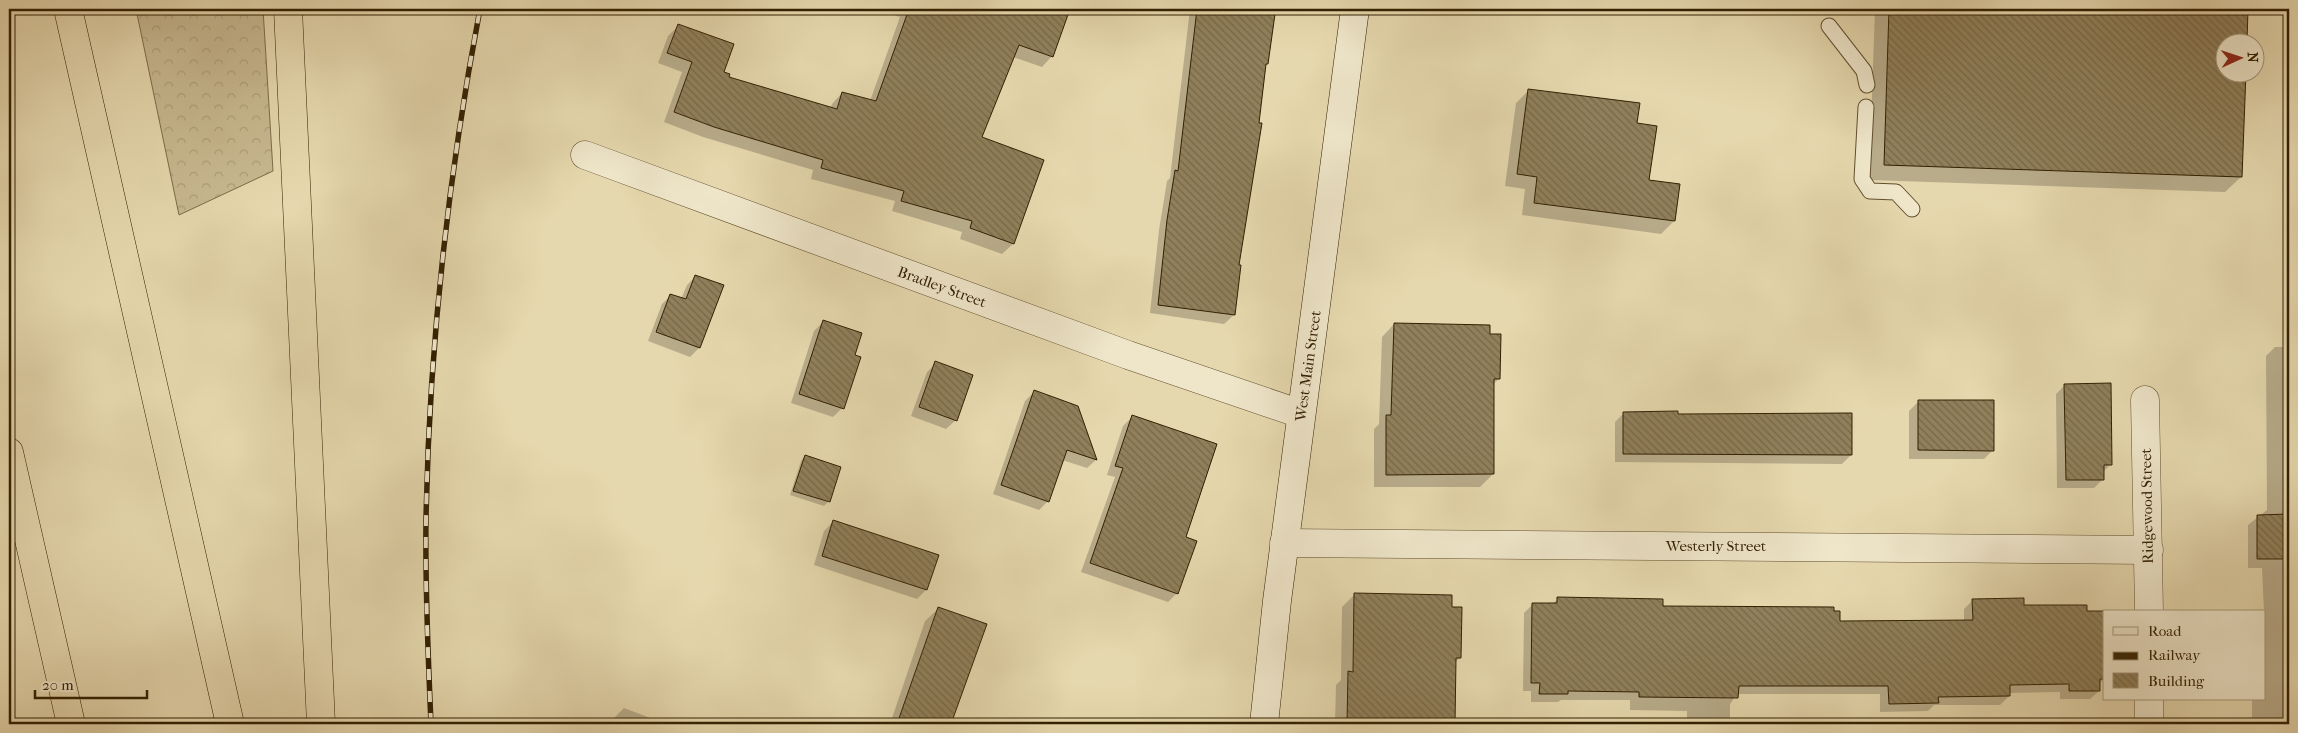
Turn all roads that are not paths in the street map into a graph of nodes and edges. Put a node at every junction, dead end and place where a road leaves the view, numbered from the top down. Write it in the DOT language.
graph roads {
  1 [pos="68,9"];
  2 [pos="288,9"];
  3 [pos="1355,9"];
  4 [pos="1829,26"];
  5 [pos="1867,85"];
  6 [pos="1866,107"];
  7 [pos="585,155"];
  8 [pos="1912,209"];
  9 [pos="2145,400"];
  10 [pos="1301,414"];
  11 [pos="9,452"];
  12 [pos="1284,543"];
  13 [pos="2149,550"];
  14 [pos="2149,610"];
  15 [pos="2149,700"];
  16 [pos="71,724"];
  17 [pos="230,724"];
  18 [pos="321,724"];
  19 [pos="1264,724"];
  20 [pos="2149,724"];
  1 -- 17 [label="highway"];
  2 -- 18 [label="highway"];
  3 -- 10 [label="street, West Main Street"];
  4 -- 5 [label="lane"];
  6 -- 8 [label="lane"];
  7 -- 10 [label="street, Bradley Street"];
  9 -- 13 [label="street, Ridgewood Street"];
  10 -- 12 [label="street, West Main Street"];
  11 -- 16 [label="highway"];
  12 -- 13 [label="street, Westerly Street"];
  12 -- 19 [label="street, West Main Street"];
  13 -- 14 [label="street, Ridgewood Street"];
  15 -- 20 [label="street"];
}
